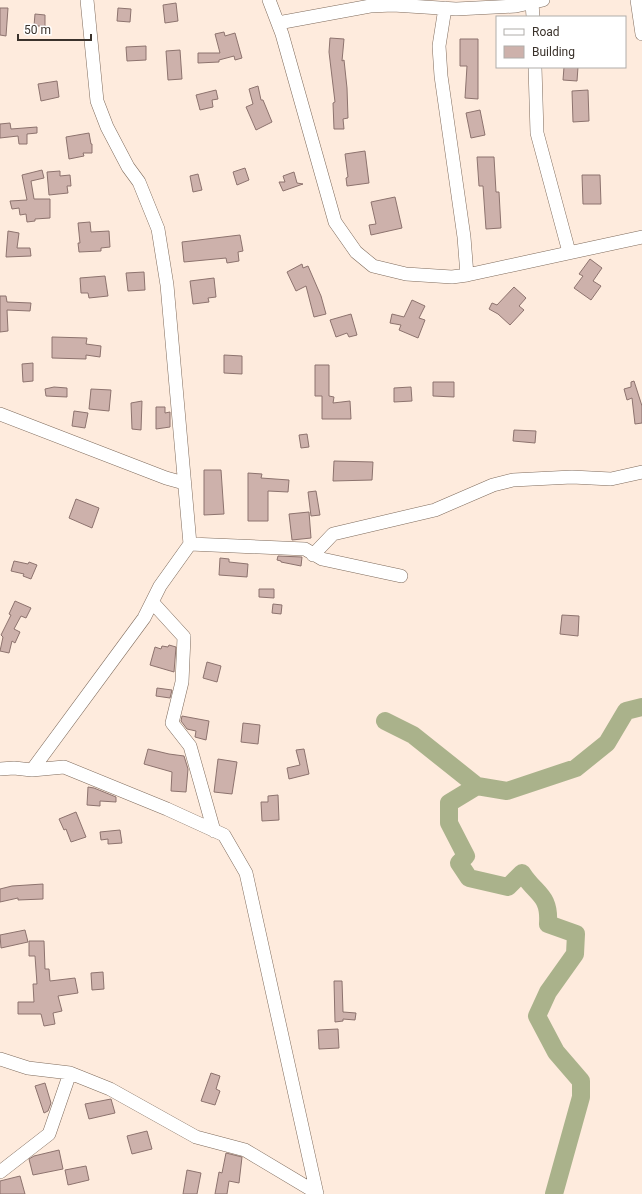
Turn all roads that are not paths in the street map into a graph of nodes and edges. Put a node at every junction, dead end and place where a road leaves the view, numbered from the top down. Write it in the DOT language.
graph roads {
  1 [pos="87,0"];
  2 [pos="269,0"];
  3 [pos="637,0"];
  4 [pos="538,1"];
  5 [pos="362,4"];
  6 [pos="445,8"];
  7 [pos="533,16"];
  8 [pos="278,22"];
  9 [pos="642,34"];
  10 [pos="535,68"];
  11 [pos="642,237"];
  12 [pos="569,252"];
  13 [pos="467,275"];
  14 [pos="0,414"];
  15 [pos="642,472"];
  16 [pos="184,483"];
  17 [pos="190,544"];
  18 [pos="314,555"];
  19 [pos="401,576"];
  20 [pos="153,603"];
  21 [pos="0,769"];
  22 [pos="32,770"];
  23 [pos="214,831"];
  24 [pos="0,1059"];
  25 [pos="70,1073"];
  26 [pos="0,1172"];
  27 [pos="317,1193"];
  1 -- 16 [label="street"];
  2 -- 8 [label="street"];
  3 -- 9 [label="street"];
  4 -- 6 [label="street"];
  4 -- 7 [label="street"];
  5 -- 6 [label="street"];
  5 -- 8 [label="street"];
  6 -- 13 [label="street"];
  8 -- 13 [label="street"];
  10 -- 12 [label="street"];
  11 -- 12 [label="street"];
  12 -- 13 [label="street"];
  14 -- 16 [label="street"];
  15 -- 18 [label="street"];
  16 -- 17 [label="street"];
  17 -- 18 [label="street"];
  17 -- 20 [label="street"];
  18 -- 19 [label="street"];
  20 -- 22 [label="street"];
  20 -- 23 [label="street"];
  21 -- 22 [label="street"];
  22 -- 23 [label="street"];
  23 -- 27 [label="street"];
  24 -- 25 [label="street"];
  25 -- 26 [label="street"];
  25 -- 27 [label="street"];
}
